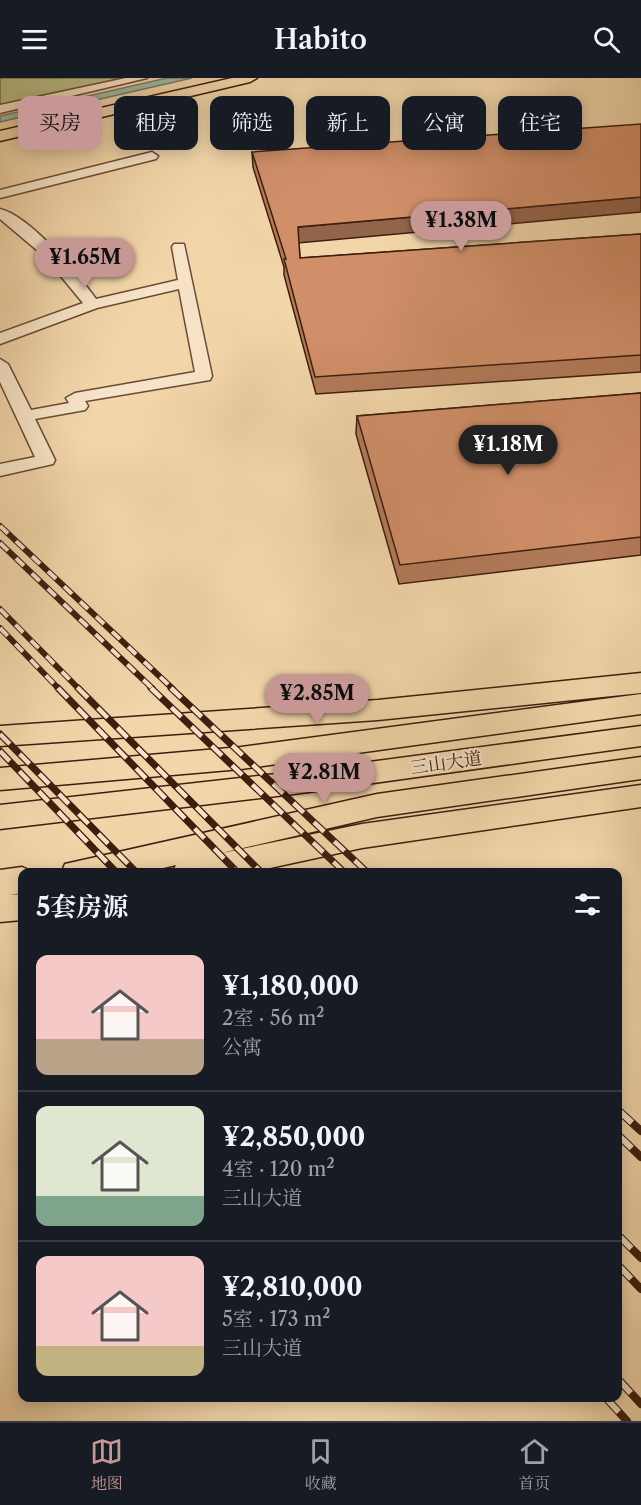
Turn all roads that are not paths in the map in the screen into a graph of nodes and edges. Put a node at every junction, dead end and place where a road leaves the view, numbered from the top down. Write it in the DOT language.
graph roads {
  1 [pos="141,78"];
  2 [pos="232,78"];
  3 [pos="250,78"];
  4 [pos="0,109"];
  5 [pos="0,134"];
  6 [pos="152,156"];
  7 [pos="0,194"];
  8 [pos="0,213"];
  9 [pos="179,247"];
  10 [pos="184,283"];
  11 [pos="92,304"];
  12 [pos="0,339"];
  13 [pos="0,364"];
  14 [pos="25,416"];
  15 [pos="0,470"];
  16 [pos="640,697"];
  17 [pos="0,736"];
  18 [pos="641,736"];
  19 [pos="641,768"];
  20 [pos="0,779"];
  21 [pos="641,796"];
  22 [pos="0,817"];
  23 [pos="101,868"];
  24 [pos="212,868"];
  25 [pos="18,881"];
  26 [pos="0,883"];
  27 [pos="18,907"];
  28 [pos="0,909"];
  1 -- 4 [label="street"];
  2 -- 5 [label="main road"];
  3 -- 5 [label="main road"];
  6 -- 7 [label="street"];
  8 -- 11 [label="street"];
  9 -- 10 [label="street"];
  10 -- 11 [label="street"];
  10 -- 14 [label="street"];
  11 -- 12 [label="street"];
  13 -- 14 [label="street"];
  14 -- 15 [label="street"];
  16 -- 17 [label="main road"];
  16 -- 20 [label="main road, 三山大道"];
  18 -- 22 [label="main road, 三山大道"];
  19 -- 23 [label="main road"];
  21 -- 24 [label="main road"];
  25 -- 26 [label="main road"];
  27 -- 28 [label="main road"];
}
